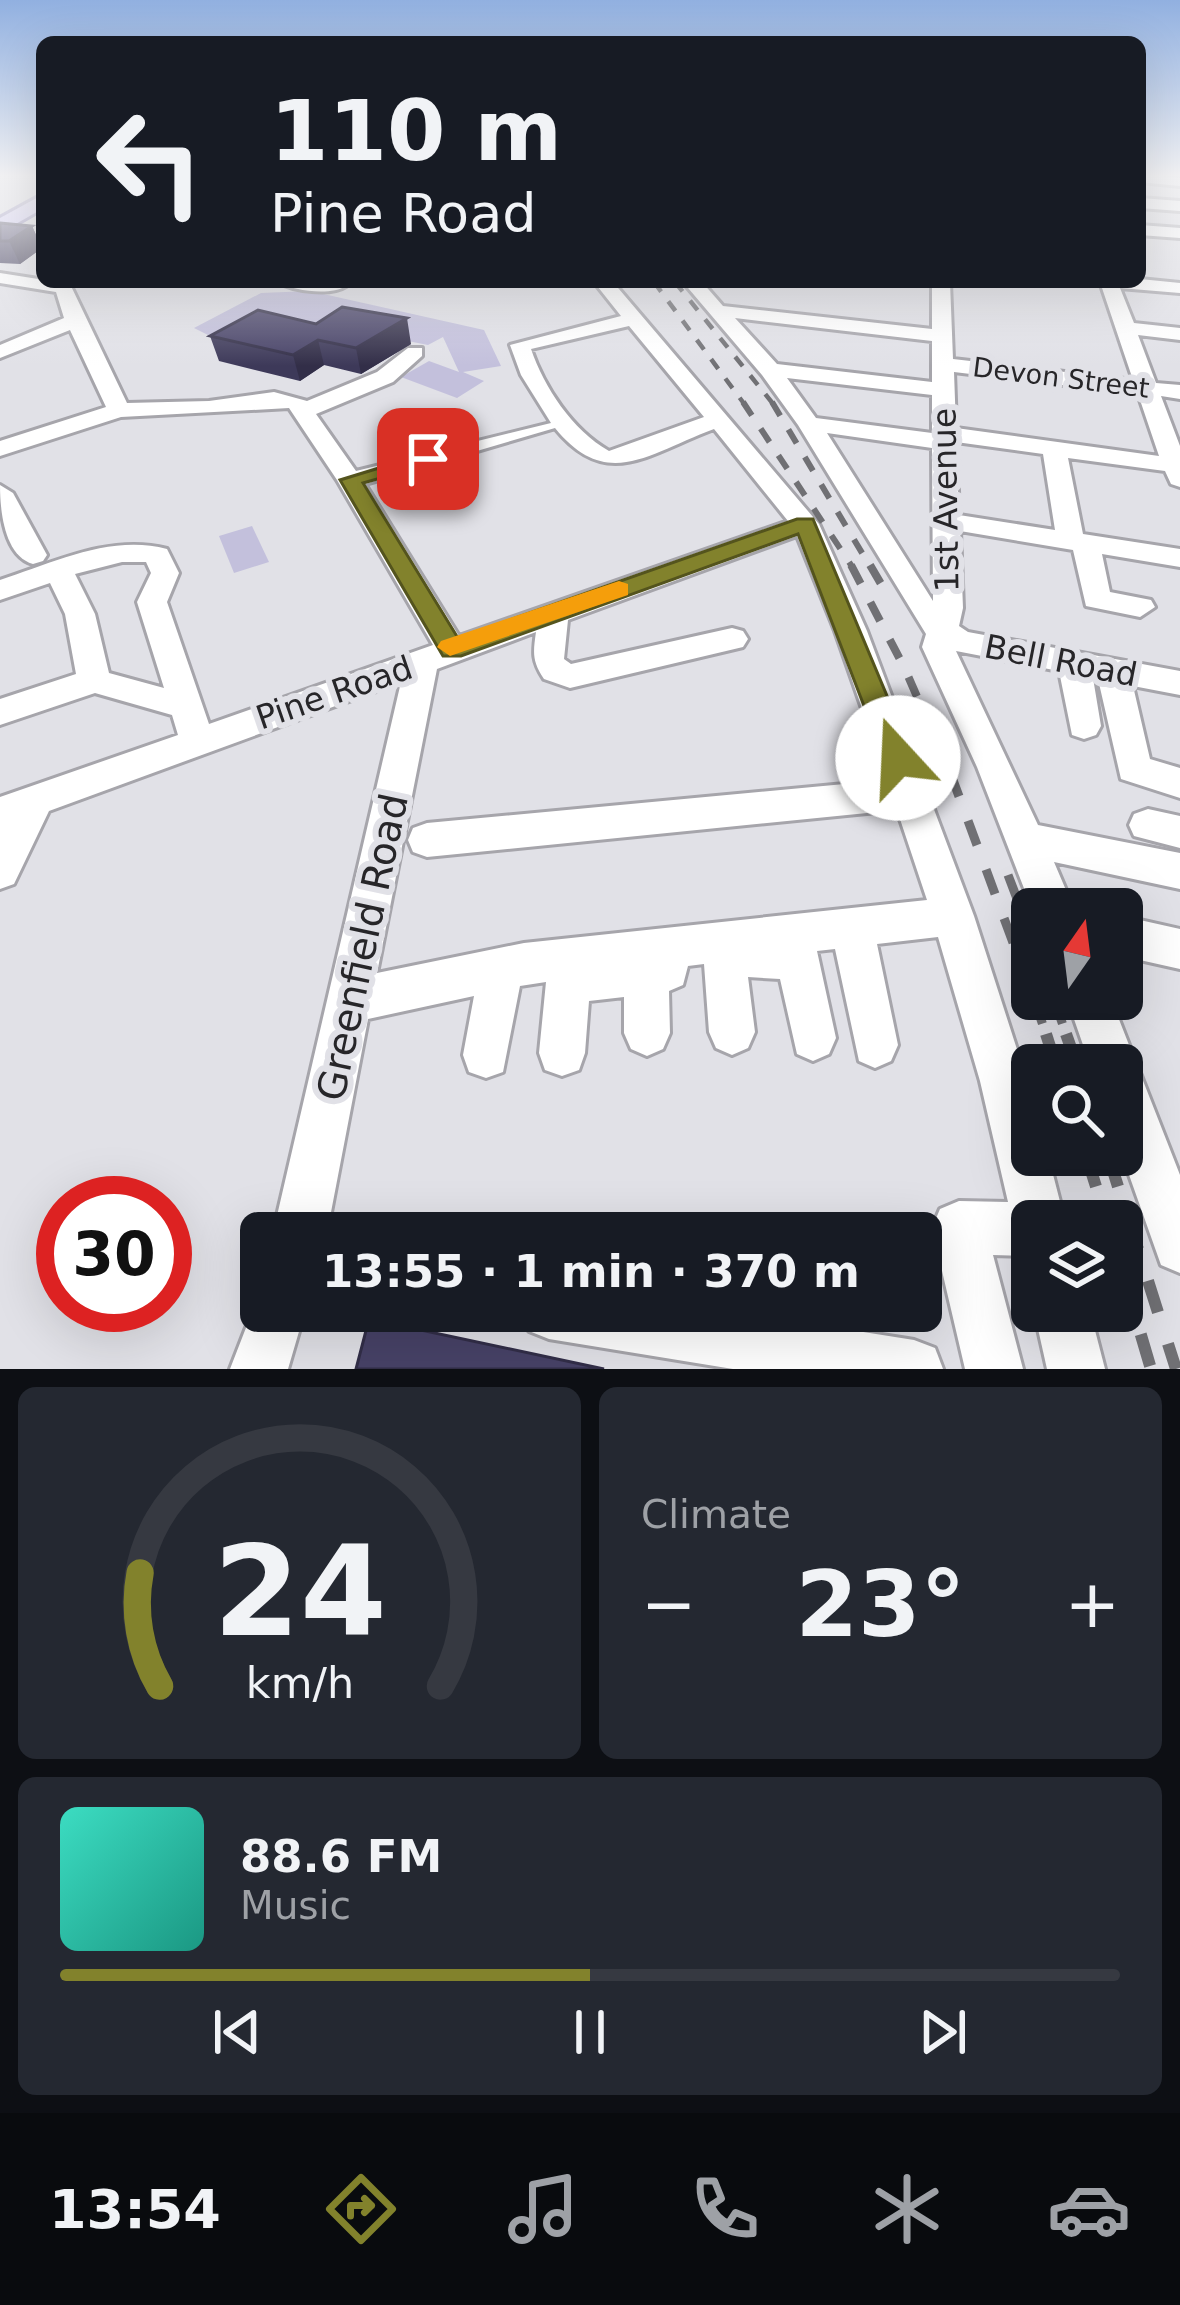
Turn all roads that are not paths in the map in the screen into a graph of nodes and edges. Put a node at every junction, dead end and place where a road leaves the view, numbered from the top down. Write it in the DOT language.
graph roads {
  1 [pos="0,278"];
  2 [pos="36,284"];
  3 [pos="1146,286"];
  4 [pos="64,288"];
  5 [pos="608,288"];
  6 [pos="698,288"];
  7 [pos="936,288"];
  8 [pos="1112,288"];
  9 [pos="1180,288"];
  10 [pos="721,311"];
  11 [pos="635,319"];
  12 [pos="75,321"];
  13 [pos="1124,328"];
  14 [pos="1180,334"];
  15 [pos="943,336"];
  16 [pos="0,352"];
  17 [pos="415,352"];
  18 [pos="770,370"];
  19 [pos="943,377"];
  20 [pos="1146,388"];
  21 [pos="1180,392"];
  22 [pos="118,410"];
  23 [pos="305,410"];
  24 [pos="720,419"];
  25 [pos="809,424"];
  26 [pos="1170,425"];
  27 [pos="544,428"];
  28 [pos="944,437"];
  29 [pos="1054,448"];
  30 [pos="0,449"];
  31 [pos="1178,470"];
  32 [pos="350,480"];
  33 [pos="0,494"];
  34 [pos="946,521"];
  35 [pos="805,524"];
  36 [pos="1078,542"];
  37 [pos="1180,558"];
  38 [pos="46,564"];
  39 [pos="0,590"];
  40 [pos="1140,607"];
  41 [pos="554,613"];
  42 [pos="943,633"];
  43 [pos="732,639"];
  44 [pos="437,655"];
  45 [pos="981,667"];
  46 [pos="1113,671"];
  47 [pos="1075,674"];
  48 [pos="94,681"];
  49 [pos="1180,683"];
  50 [pos="184,706"];
  51 [pos="0,712"];
  52 [pos="1084,727"];
  53 [pos="197,740"];
  54 [pos="1180,783"];
  55 [pos="911,793"];
  56 [pos="18,807"];
  57 [pos="1024,838"];
  58 [pos="427,840"];
  59 [pos="0,871"];
  60 [pos="1180,871"];
  61 [pos="1044,888"];
  62 [pos="953,916"];
  63 [pos="853,928"];
  64 [pos="1143,941"];
  65 [pos="1180,949"];
  66 [pos="725,962"];
  67 [pos="501,970"];
  68 [pos="569,970"];
  69 [pos="646,972"];
  70 [pos="351,1001"];
  71 [pos="732,1032"];
  72 [pos="647,1033"];
  73 [pos="813,1038"];
  74 [pos="874,1045"];
  75 [pos="562,1053"];
  76 [pos="486,1054"];
  77 [pos="1143,1144"];
  78 [pos="1035,1200"];
  79 [pos="305,1212"];
  80 [pos="1011,1228"];
  81 [pos="1180,1246"];
  82 [pos="270,1332"];
  83 [pos="681,1332"];
  84 [pos="1067,1332"];
  85 [pos="259,1369"];
  86 [pos="914,1369"];
  87 [pos="994,1369"];
  88 [pos="1076,1369"];
  1 -- 2 [label="street"];
  3 -- 9 [label="street"];
  4 -- 12 [label="street"];
  5 -- 11 [label="street"];
  6 -- 10 [label="street"];
  7 -- 15 [label="street, 1st Avenue"];
  8 -- 13 [label="street"];
  10 -- 15 [label="street"];
  10 -- 18 [label="street"];
  11 -- 24 [label="street"];
  11 -- 24 [label="street"];
  12 -- 16 [label="street"];
  12 -- 22 [label="street"];
  13 -- 14 [label="street"];
  13 -- 20 [label="street"];
  15 -- 19 [label="street, 1st Avenue"];
  17 -- 23 [label="street"];
  18 -- 19 [label="street, Devon Street"];
  18 -- 25 [label="street"];
  19 -- 20 [label="street, Devon Street"];
  19 -- 28 [label="street, 1st Avenue"];
  20 -- 21 [label="street, Devon Street"];
  20 -- 26 [label="street"];
  22 -- 23 [label="street"];
  22 -- 30 [label="street"];
  23 -- 32 [label="street"];
  24 -- 35 [label="street"];
  25 -- 28 [label="street"];
  25 -- 42 [label="street"];
  26 -- 31 [label="street"];
  27 -- 32 [label="street"];
  28 -- 29 [label="street"];
  28 -- 34 [label="street, 1st Avenue"];
  29 -- 31 [label="street"];
  29 -- 36 [label="street"];
  32 -- 44 [label="street"];
  33 -- 38 [label="street"];
  34 -- 36 [label="street"];
  34 -- 42 [label="street, 1st Avenue"];
  35 -- 41 [label="street, Pine Road"];
  35 -- 55 [label="street"];
  36 -- 37 [label="street"];
  36 -- 40 [label="street"];
  38 -- 39 [label="street"];
  38 -- 48 [label="street"];
  38 -- 50 [label="street"];
  41 -- 43 [label="street"];
  41 -- 44 [label="street, Pine Road"];
  42 -- 47 [label="street, Bell Road"];
  42 -- 57 [label="street, 1st Avenue"];
  44 -- 53 [label="street, Pine Road"];
  44 -- 70 [label="street, Greenfield Road"];
  45 -- 47 [label="street"];
  46 -- 47 [label="street, Bell Road"];
  46 -- 49 [label="street, Bell Road"];
  46 -- 54 [label="street"];
  47 -- 52 [label="street"];
  48 -- 50 [label="street"];
  48 -- 51 [label="street"];
  50 -- 53 [label="street"];
  53 -- 56 [label="street, Pine Road"];
  55 -- 58 [label="street"];
  55 -- 62 [label="street"];
  56 -- 59 [label="street"];
  57 -- 60 [label="street"];
  57 -- 61 [label="street, 1st Avenue"];
  62 -- 63 [label="street"];
  62 -- 78 [label="street"];
  63 -- 68 [label="street"];
  63 -- 74 [label="street"];
  64 -- 65 [label="street"];
  66 -- 69 [label="street"];
  66 -- 71 [label="street"];
  66 -- 73 [label="street"];
  67 -- 68 [label="street"];
  67 -- 70 [label="street"];
  67 -- 76 [label="street"];
  68 -- 69 [label="street"];
  68 -- 75 [label="street"];
  69 -- 72 [label="street"];
  70 -- 79 [label="street, Greenfield Road"];
  77 -- 81 [label="street"];
  80 -- 87 [label="street"];
  82 -- 85 [label="street"];
  83 -- 86 [label="street"];
  84 -- 88 [label="street"];
}
